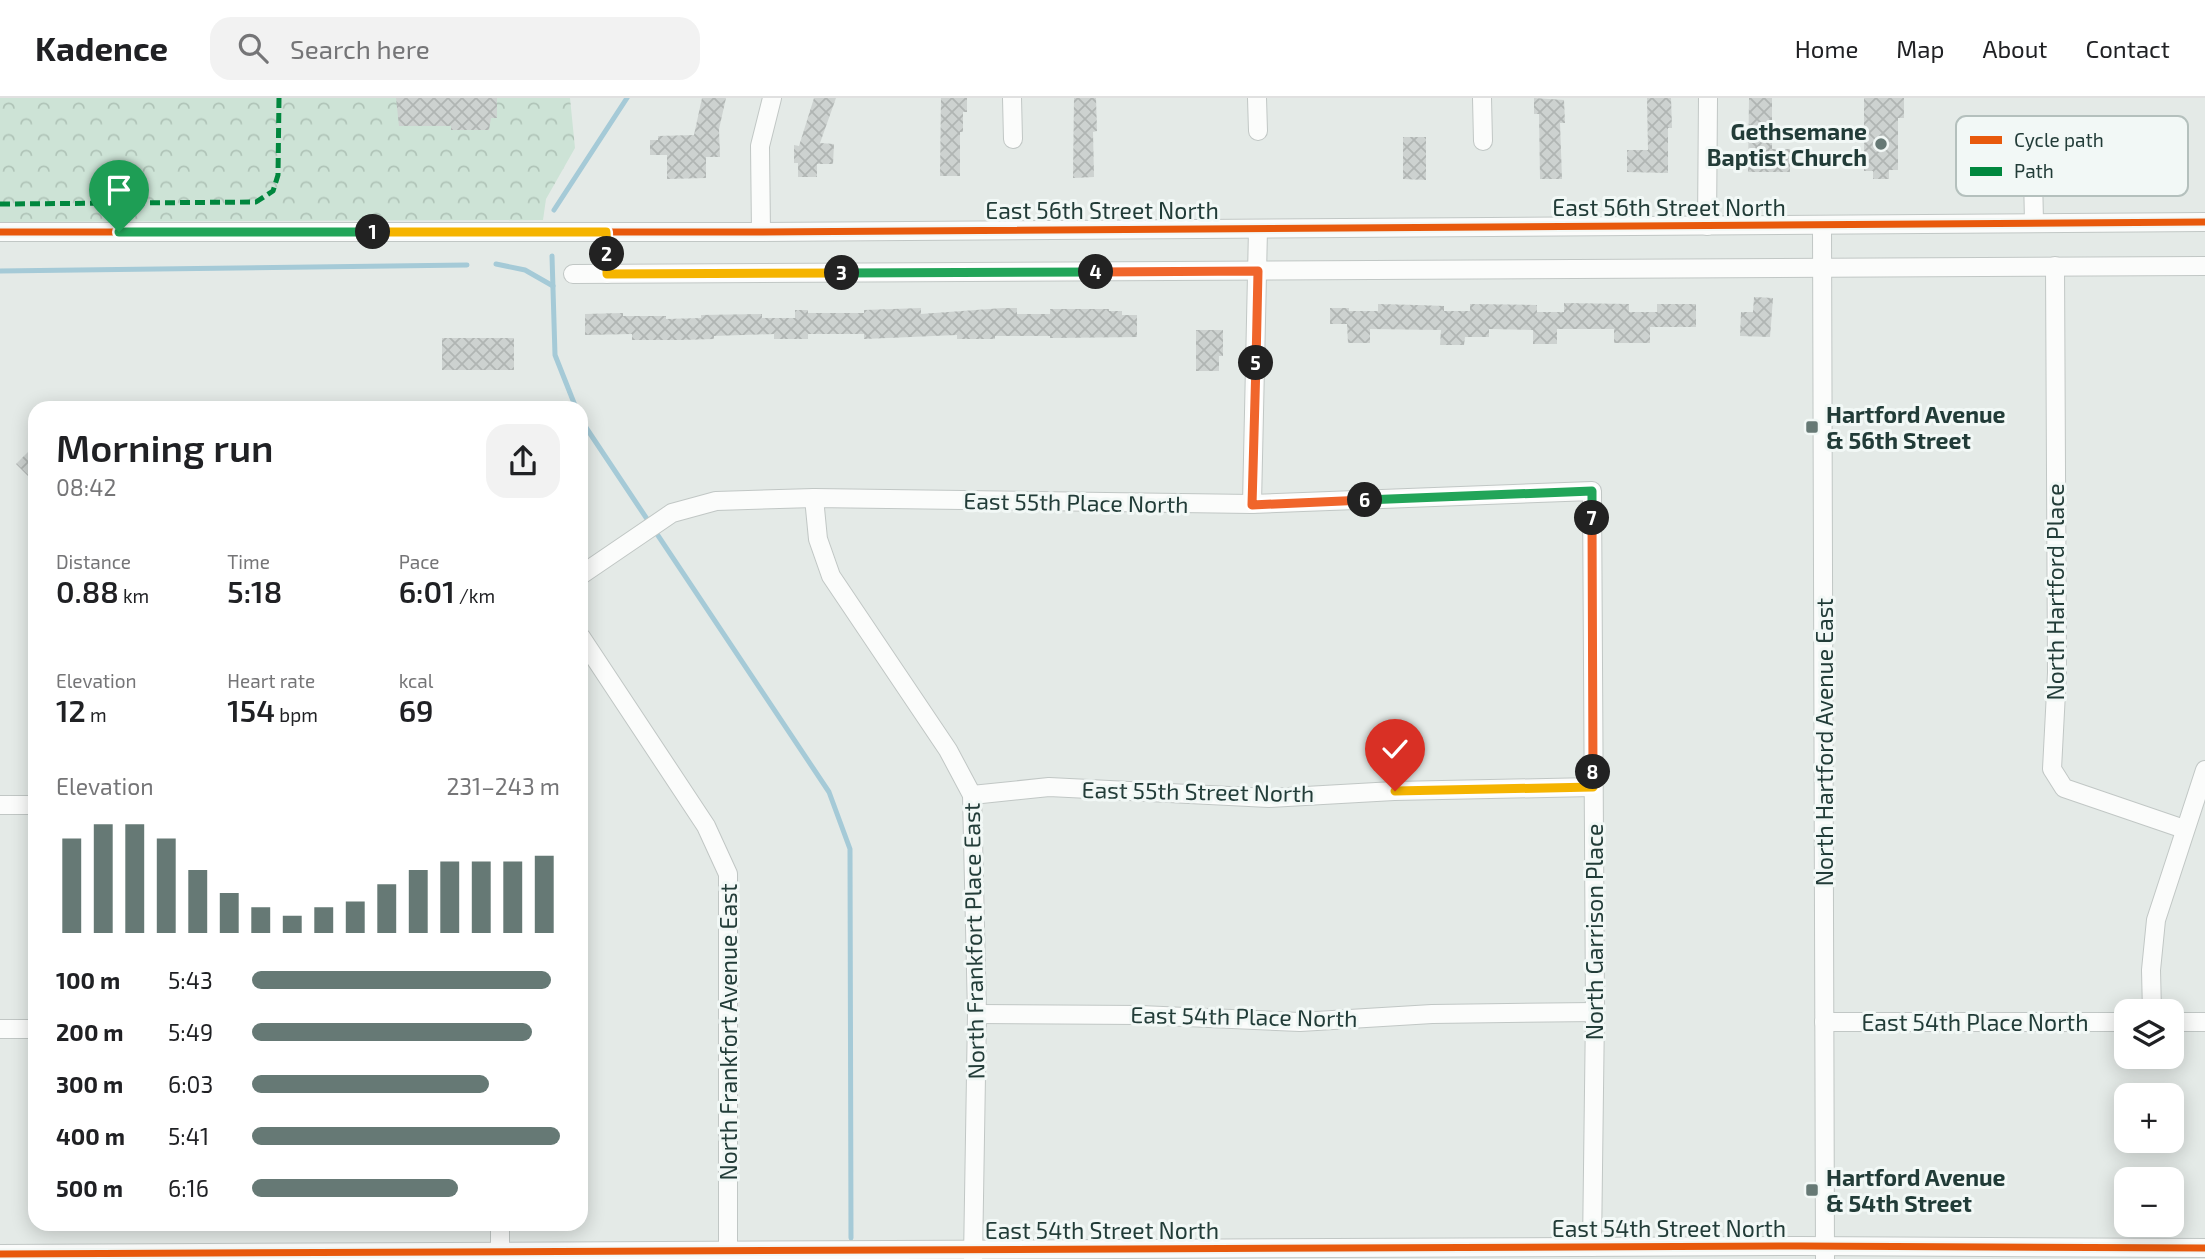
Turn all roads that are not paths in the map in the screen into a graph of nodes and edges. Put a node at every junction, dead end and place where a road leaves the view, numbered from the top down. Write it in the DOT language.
graph roads {
  1 [pos="772,98"];
  2 [pos="1013,98"];
  3 [pos="1258,98"];
  4 [pos="1482,98"];
  5 [pos="1707,98"];
  6 [pos="1258,131"];
  7 [pos="1013,139"];
  8 [pos="1483,141"];
  9 [pos="2033,196"];
  10 [pos="2034,222"];
  11 [pos="2205,222"];
  12 [pos="1822,225"];
  13 [pos="1707,226"];
  14 [pos="1258,229"];
  15 [pos="0,232"];
  16 [pos="606,232"];
  17 [pos="761,232"];
  18 [pos="2055,266"];
  19 [pos="2205,266"];
  20 [pos="1823,268"];
  21 [pos="1258,271"];
  22 [pos="573,274"];
  23 [pos="607,274"];
  24 [pos="1592,491"];
  25 [pos="814,498"];
  26 [pos="1252,505"];
  27 [pos="588,570"];
  28 [pos="588,648"];
  29 [pos="2205,770"];
  30 [pos="1593,787"];
  31 [pos="972,794"];
  32 [pos="0,805"];
  33 [pos="28,805"];
  34 [pos="2184,829"];
  35 [pos="2152,999"];
  36 [pos="1595,1012"];
  37 [pos="977,1014"];
  38 [pos="1825,1022"];
  39 [pos="2114,1022"];
  40 [pos="2184,1022"];
  41 [pos="2205,1022"];
  42 [pos="0,1029"];
  43 [pos="28,1029"];
  44 [pos="500,1231"];
  45 [pos="1592,1247"];
  46 [pos="2205,1248"];
  47 [pos="500,1251"];
  48 [pos="1825,1253"];
  49 [pos="0,1254"];
  50 [pos="728,1255"];
  51 [pos="973,1255"];
  1 -- 17 [label="street"];
  2 -- 7 [label="street"];
  3 -- 6 [label="street"];
  4 -- 8 [label="street"];
  5 -- 13 [label="street"];
  9 -- 10 [label="street"];
  10 -- 11 [label="street, East 56th Street North"];
  10 -- 12 [label="street, East 56th Street North"];
  12 -- 13 [label="street, East 56th Street North"];
  12 -- 20 [label="street, North Hartford Avenue East"];
  13 -- 14 [label="street, East 56th Street North"];
  14 -- 17 [label="street, East 56th Street North"];
  14 -- 21 [label="street"];
  15 -- 16 [label="street, East 56th Street North"];
  16 -- 17 [label="street, East 56th Street North"];
  16 -- 23 [label="street"];
  18 -- 19 [label="street"];
  18 -- 20 [label="street"];
  18 -- 34 [label="street, North Hartford Place"];
  20 -- 21 [label="street"];
  20 -- 38 [label="street, North Hartford Avenue East"];
  21 -- 23 [label="street"];
  21 -- 26 [label="street"];
  22 -- 23 [label="street"];
  24 -- 26 [label="street, East 55th Place North"];
  24 -- 30 [label="street, North Garrison Place"];
  25 -- 26 [label="street, East 55th Place North"];
  25 -- 27 [label="street, East 55th Place North"];
  25 -- 31 [label="street, North Frankfort Place East"];
  28 -- 50 [label="street, North Frankfort Avenue East"];
  29 -- 34 [label="street"];
  30 -- 31 [label="street, East 55th Street North"];
  30 -- 36 [label="street, North Garrison Place"];
  31 -- 37 [label="street, North Frankfort Place East"];
  32 -- 33 [label="street"];
  34 -- 35 [label="street"];
  36 -- 37 [label="street, East 54th Place North"];
  36 -- 45 [label="street, North Garrison Place"];
  37 -- 51 [label="street, North Frankfort Place East"];
  38 -- 39 [label="street, East 54th Place North"];
  38 -- 48 [label="street, North Hartford Avenue East"];
  40 -- 41 [label="street"];
  42 -- 43 [label="street"];
  44 -- 47 [label="street"];
  45 -- 48 [label="street, East 54th Street North"];
  45 -- 51 [label="street, East 54th Street North"];
  46 -- 48 [label="street, East 54th Street North"];
  47 -- 49 [label="street, East 54th Street North"];
  47 -- 50 [label="street, East 54th Street North"];
  50 -- 51 [label="street, East 54th Street North"];
}
